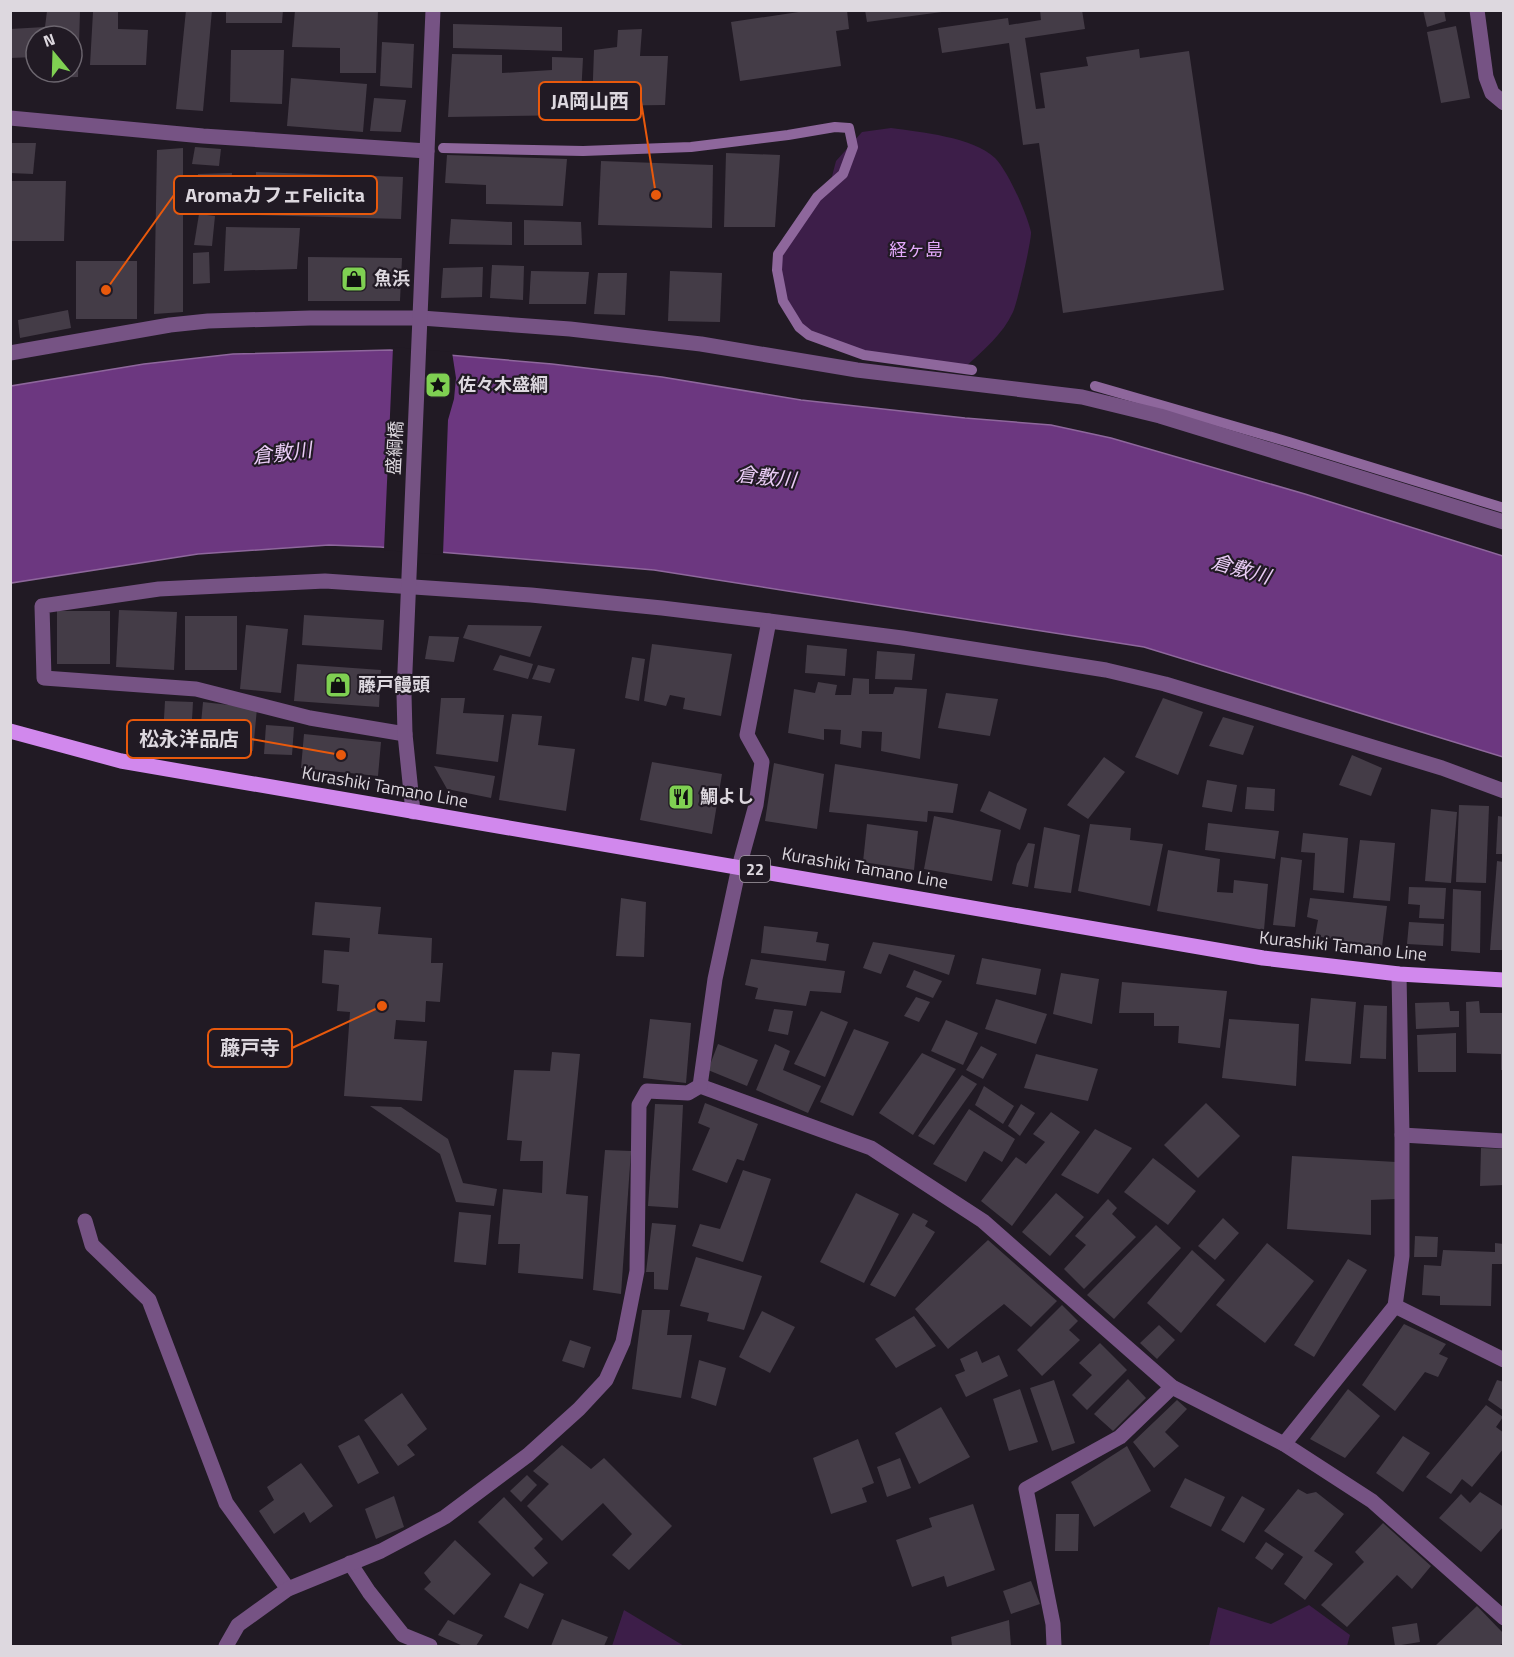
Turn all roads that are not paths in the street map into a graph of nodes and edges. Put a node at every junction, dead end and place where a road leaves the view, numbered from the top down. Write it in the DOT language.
graph roads {
  1 [pos="433,10"];
  2 [pos="1477,10"];
  3 [pos="1503,103"];
  4 [pos="10,118"];
  5 [pos="427,151"];
  6 [pos="420,323"];
  7 [pos="10,353"];
  8 [pos="1503,522"];
  9 [pos="407,587"];
  10 [pos="769,621"];
  11 [pos="10,731"];
  12 [pos="405,734"];
  13 [pos="1503,791"];
  14 [pos="413,812"];
  15 [pos="739,867"];
  16 [pos="1399,974"];
  17 [pos="1503,980"];
  18 [pos="700,1086"];
  19 [pos="1402,1135"];
  20 [pos="1503,1141"];
  21 [pos="85,1221"];
  22 [pos="1395,1306"];
  23 [pos="1503,1360"];
  24 [pos="1172,1387"];
  25 [pos="1284,1444"];
  26 [pos="350,1563"];
  27 [pos="288,1589"];
  28 [pos="1503,1618"];
  29 [pos="226,1647"];
  30 [pos="430,1647"];
  31 [pos="1054,1647"];
  1 -- 5 [label="street, 盛綱橋"];
  2 -- 3 [label="street"];
  4 -- 5 [label="street"];
  5 -- 6 [label="street, 盛綱橋"];
  6 -- 7 [label="street"];
  6 -- 8 [label="street"];
  6 -- 9 [label="street, 盛綱橋"];
  9 -- 10 [label="street"];
  9 -- 12 [label="street, 盛綱橋"];
  9 -- 12 [label="street"];
  10 -- 13 [label="street"];
  10 -- 15 [label="street"];
  11 -- 14 [label="main road, Kurashiki Tamano Line / 22"];
  12 -- 14 [label="street, 盛綱橋"];
  14 -- 15 [label="main road, Kurashiki Tamano Line / 22"];
  15 -- 16 [label="main road, Kurashiki Tamano Line / 22"];
  15 -- 18 [label="street"];
  16 -- 17 [label="main road, Kurashiki Tamano Line / 22"];
  16 -- 19 [label="street"];
  18 -- 24 [label="street"];
  18 -- 26 [label="street"];
  19 -- 20 [label="street"];
  19 -- 22 [label="street"];
  21 -- 27 [label="street"];
  22 -- 23 [label="street"];
  22 -- 25 [label="street"];
  24 -- 25 [label="street"];
  24 -- 31 [label="street"];
  25 -- 28 [label="street"];
  26 -- 27 [label="street"];
  26 -- 30 [label="street"];
  27 -- 29 [label="street"];
}
